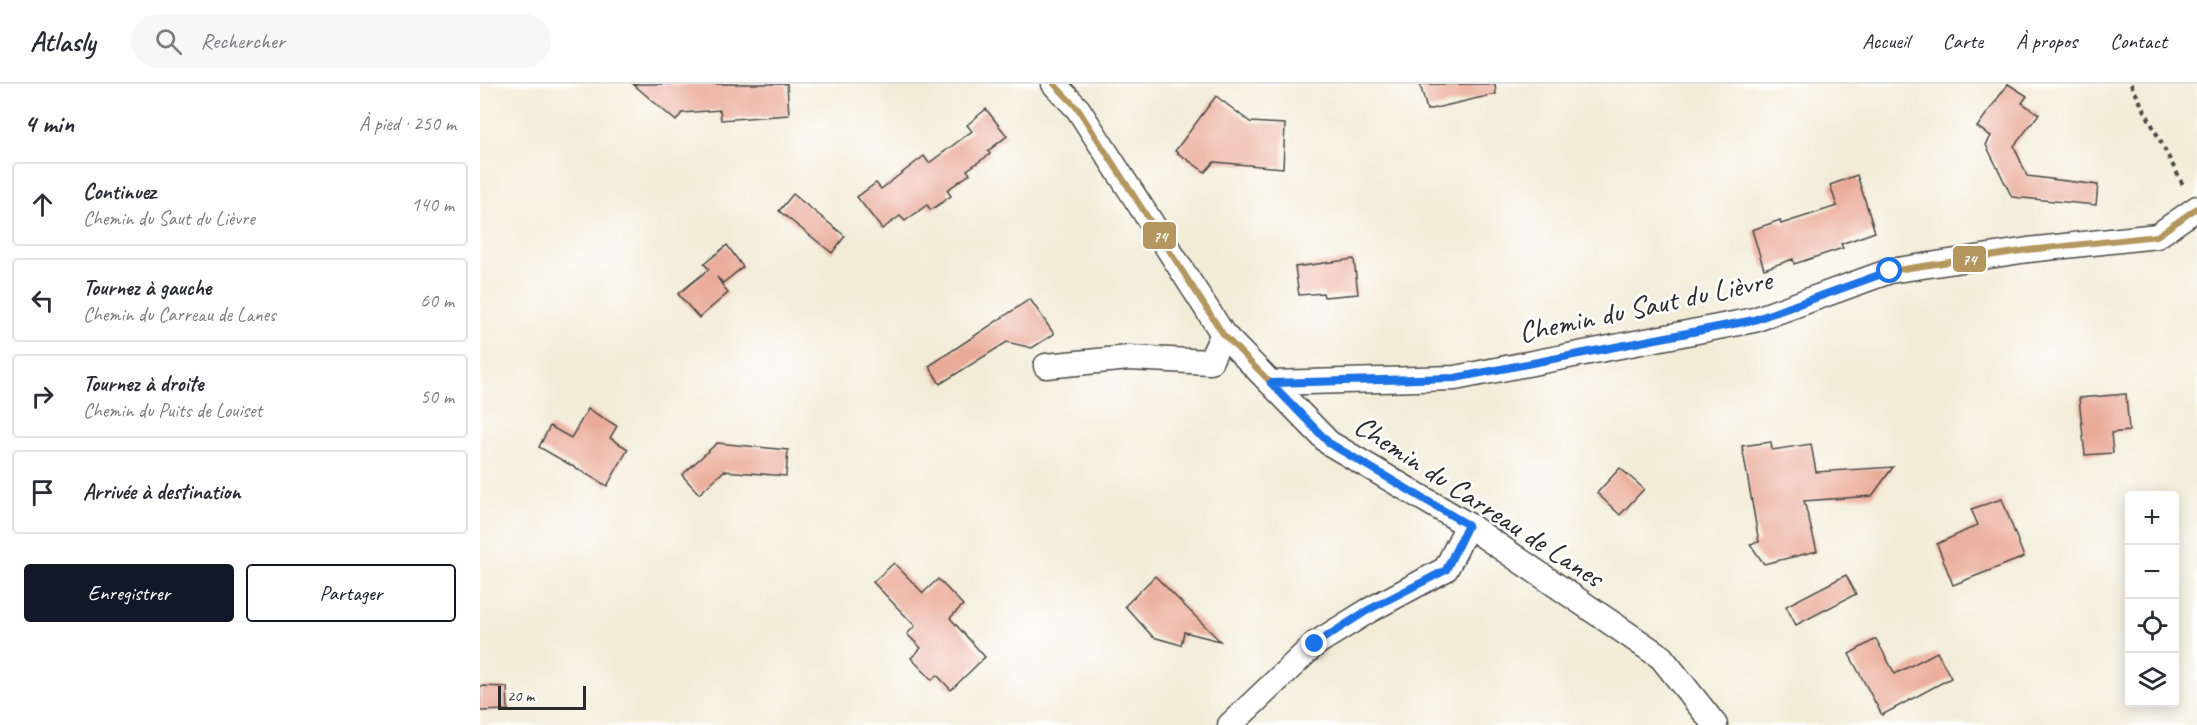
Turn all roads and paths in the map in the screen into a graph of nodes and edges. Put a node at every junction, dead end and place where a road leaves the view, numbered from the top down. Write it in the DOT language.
graph roads {
  1 [pos="1054,84"];
  2 [pos="2131,84"];
  3 [pos="2196,209"];
  4 [pos="1223,334"];
  5 [pos="1046,366"];
  6 [pos="1271,383"];
  7 [pos="1468,525"];
  8 [pos="1230,725"];
  9 [pos="1715,725"];
  1 -- 4 [label="street, Chemin du Carreau de Lanes"];
  2 -- 3 [label="path"];
  3 -- 6 [label="street, Chemin du Saut du Lièvre"];
  4 -- 5 [label="street"];
  4 -- 6 [label="street, Chemin du Carreau de Lanes"];
  6 -- 7 [label="street, Chemin du Carreau de Lanes"];
  7 -- 8 [label="street"];
  7 -- 9 [label="street, Chemin du Carreau de Lanes"];
}
